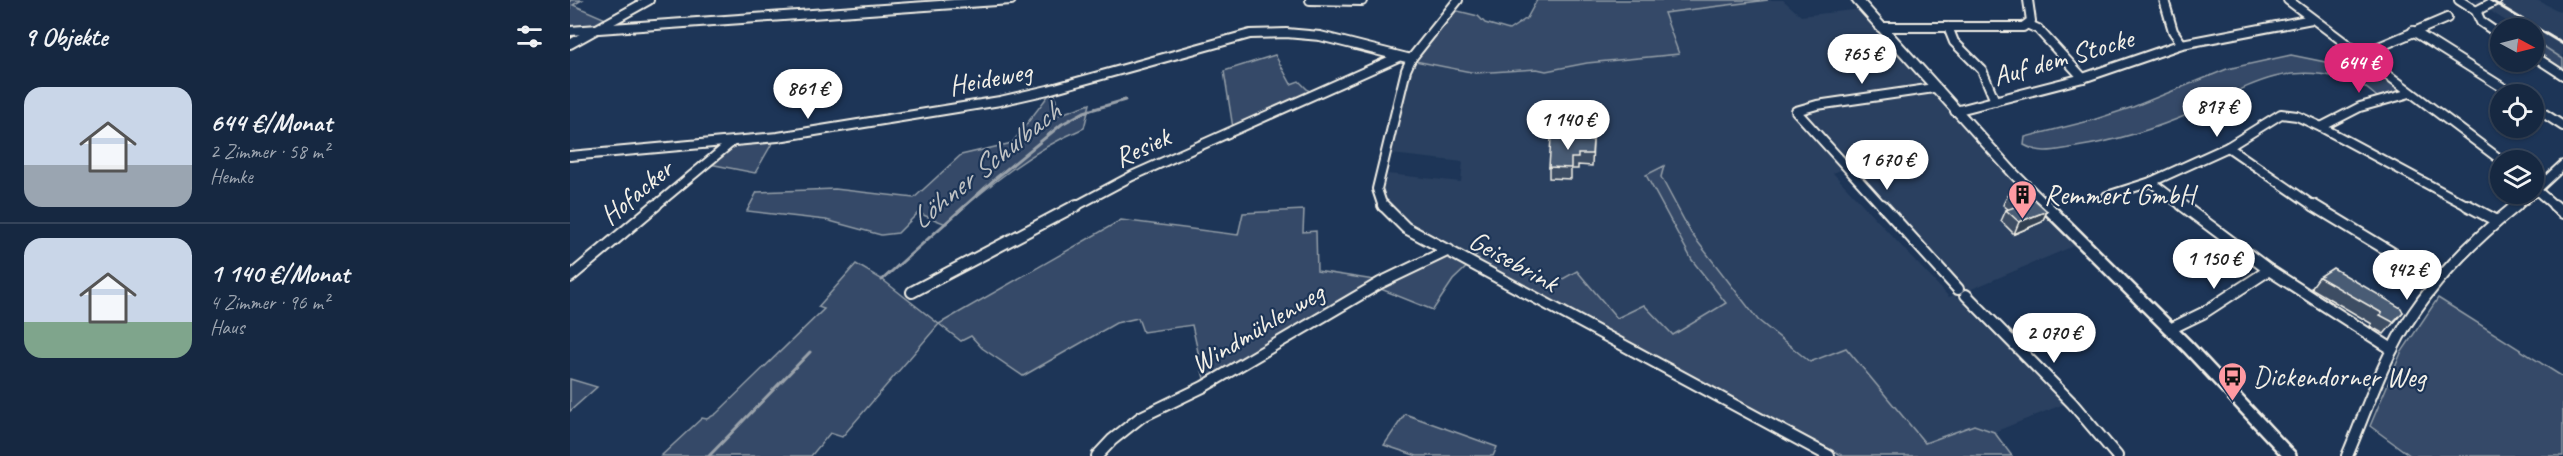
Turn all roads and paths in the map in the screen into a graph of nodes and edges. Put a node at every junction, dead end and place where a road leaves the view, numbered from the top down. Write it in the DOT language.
graph roads {
  1 [pos="648,0"];
  2 [pos="1011,0"];
  3 [pos="1310,0"];
  4 [pos="1362,0"];
  5 [pos="1458,0"];
  6 [pos="1857,0"];
  7 [pos="2028,0"];
  8 [pos="2164,0"];
  9 [pos="2288,0"];
  10 [pos="2459,0"];
  11 [pos="2497,0"];
  12 [pos="2476,11"];
  13 [pos="2447,18"];
  14 [pos="2312,20"];
  15 [pos="2029,25"];
  16 [pos="1880,27"];
  17 [pos="1948,27"];
  18 [pos="2490,28"];
  19 [pos="595,29"];
  20 [pos="570,31"];
  21 [pos="2413,31"];
  22 [pos="570,44"];
  23 [pos="2182,44"];
  24 [pos="2360,55"];
  25 [pos="1398,57"];
  26 [pos="1411,59"];
  27 [pos="2544,63"];
  28 [pos="2563,75"];
  29 [pos="2083,78"];
  30 [pos="2497,84"];
  31 [pos="1934,88"];
  32 [pos="2410,93"];
  33 [pos="1995,101"];
  34 [pos="1955,111"];
  35 [pos="2544,114"];
  36 [pos="2563,126"];
  37 [pos="2322,127"];
  38 [pos="732,142"];
  39 [pos="2228,147"];
  40 [pos="2490,152"];
  41 [pos="570,156"];
  42 [pos="2563,165"];
  43 [pos="2544,181"];
  44 [pos="2151,182"];
  45 [pos="2107,196"];
  46 [pos="2544,199"];
  47 [pos="2517,204"];
  48 [pos="2563,213"];
  49 [pos="2497,221"];
  50 [pos="1449,250"];
  51 [pos="2269,270"];
  52 [pos="570,277"];
  53 [pos="2437,280"];
  54 [pos="912,292"];
  55 [pos="2170,329"];
  56 [pos="2392,349"];
  57 [pos="1097,456"];
  58 [pos="1829,456"];
  59 [pos="2117,456"];
  60 [pos="2290,456"];
  61 [pos="2347,456"];
  1 -- 19 [label="street"];
  2 -- 19 [label="street"];
  3 -- 4 [label="street"];
  5 -- 26 [label="street, Geisebrink"];
  6 -- 16 [label="street"];
  7 -- 15 [label="street"];
  8 -- 23 [label="street, Auf dem Stocke"];
  9 -- 14 [label="street"];
  10 -- 12 [label="street"];
  11 -- 12 [label="street"];
  12 -- 18 [label="street"];
  13 -- 21 [label="street"];
  14 -- 23 [label="street, Auf dem Stocke"];
  14 -- 24 [label="street"];
  15 -- 17 [label="street"];
  15 -- 29 [label="street"];
  16 -- 17 [label="street"];
  16 -- 31 [label="street"];
  17 -- 33 [label="street"];
  19 -- 20 [label="street"];
  19 -- 22 [label="street"];
  21 -- 24 [label="street"];
  21 -- 30 [label="street"];
  23 -- 29 [label="street, Auf dem Stocke"];
  24 -- 32 [label="street"];
  25 -- 26 [label="street, Heideweg"];
  25 -- 38 [label="street, Heideweg"];
  25 -- 54 [label="street, Resiek"];
  26 -- 50 [label="street, Geisebrink"];
  27 -- 28 [label="street"];
  29 -- 33 [label="street, Auf dem Stocke"];
  31 -- 34 [label="street"];
  31 -- 59 [label="street"];
  32 -- 37 [label="street"];
  32 -- 40 [label="street"];
  33 -- 34 [label="street, Auf dem Stocke"];
  34 -- 55 [label="street"];
  35 -- 36 [label="street"];
  37 -- 39 [label="street"];
  37 -- 49 [label="street"];
  38 -- 41 [label="street, Heideweg"];
  38 -- 52 [label="street, Hofacker"];
  39 -- 44 [label="street"];
  39 -- 53 [label="street"];
  42 -- 43 [label="street"];
  44 -- 45 [label="street"];
  44 -- 51 [label="street"];
  46 -- 48 [label="street"];
  47 -- 49 [label="street"];
  49 -- 53 [label="street"];
  50 -- 57 [label="street, Windmühlenweg"];
  50 -- 58 [label="street, Geisebrink"];
  51 -- 55 [label="street"];
  51 -- 56 [label="street"];
  53 -- 56 [label="street"];
  55 -- 60 [label="street"];
  56 -- 61 [label="street"];
}
